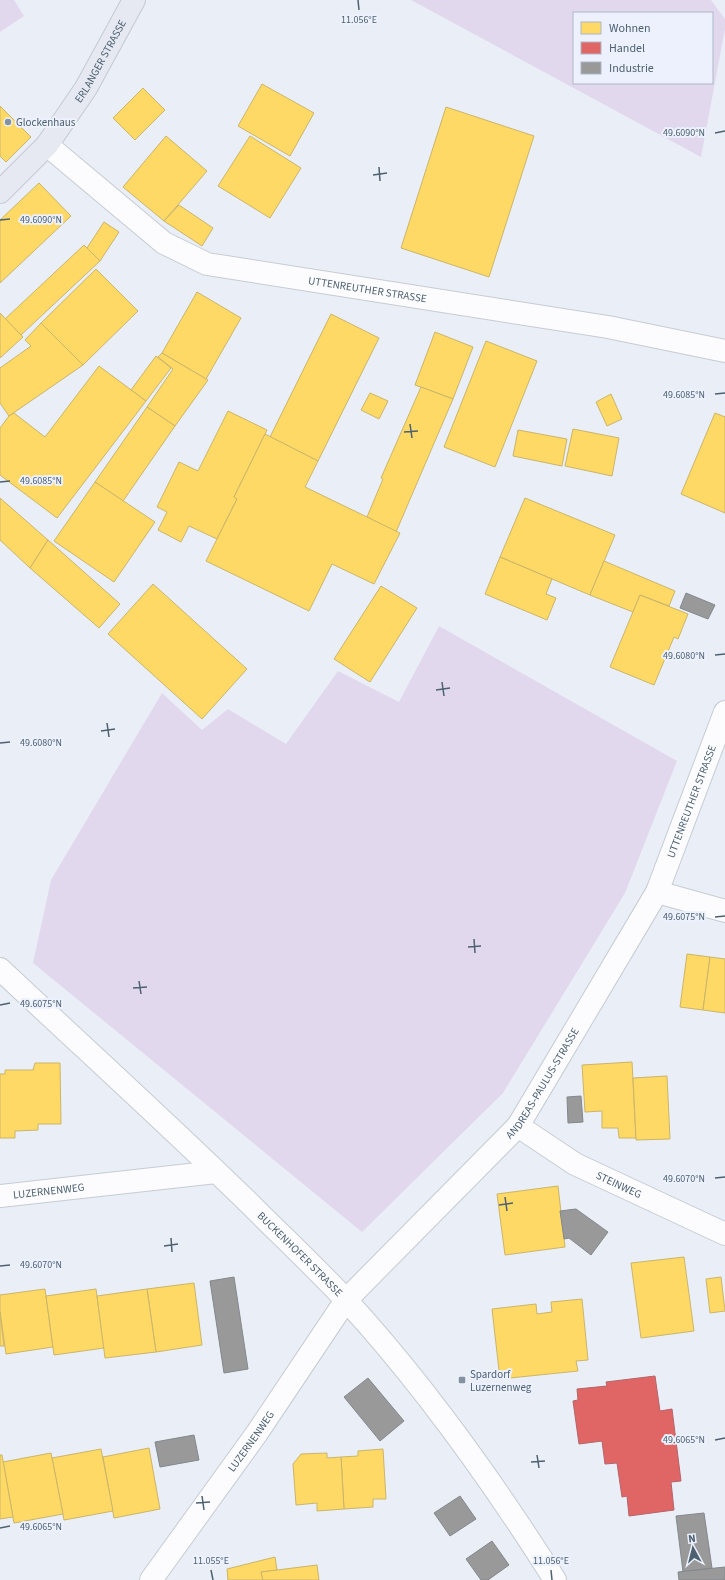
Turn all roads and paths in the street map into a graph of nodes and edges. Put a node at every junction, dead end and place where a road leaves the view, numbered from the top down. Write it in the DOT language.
graph roads {
  1 [pos="134,0"];
  2 [pos="48,145"];
  3 [pos="0,192"];
  4 [pos="725,351"];
  5 [pos="725,712"];
  6 [pos="657,892"];
  7 [pos="725,911"];
  8 [pos="0,969"];
  9 [pos="518,1126"];
  10 [pos="216,1172"];
  11 [pos="0,1196"];
  12 [pos="725,1234"];
  13 [pos="346,1300"];
  14 [pos="151,1580"];
  15 [pos="555,1580"];
  1 -- 2 [label="main road, ERLANGER STRASSE"];
  2 -- 3 [label="main road, ERLANGER STRASSE"];
  2 -- 4 [label="street, UTTENREUTHER STRASSE"];
  5 -- 6 [label="street, UTTENREUTHER STRASSE"];
  6 -- 7 [label="street"];
  6 -- 9 [label="street, ANDREAS-PAULUS-STRASSE"];
  8 -- 10 [label="street, BUCKENHOFER STRASSE"];
  9 -- 12 [label="street, STEINWEG"];
  9 -- 13 [label="street, ANDREAS-PAULUS-STRASSE"];
  10 -- 11 [label="street, LUZERNENWEG"];
  10 -- 13 [label="street, BUCKENHOFER STRASSE"];
  13 -- 14 [label="street, LUZERNENWEG"];
  13 -- 15 [label="street, BUCKENHOFER STRASSE"];
}
